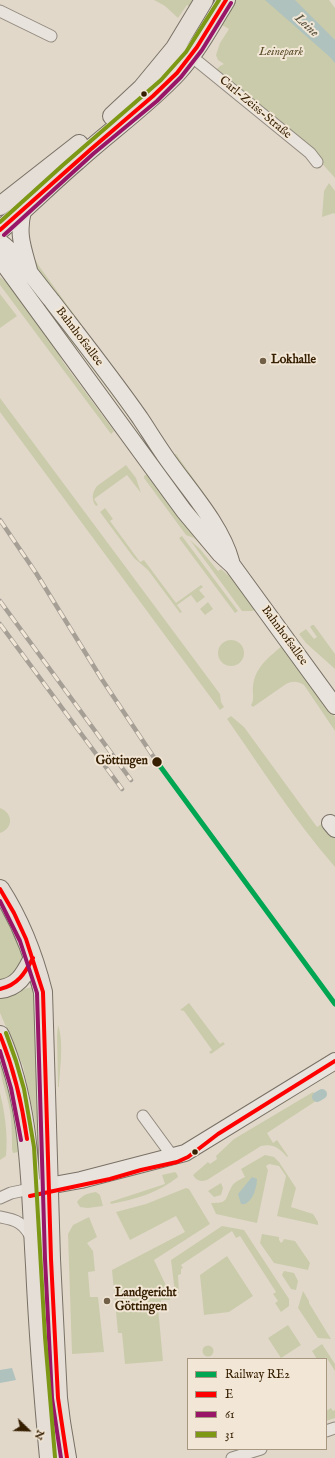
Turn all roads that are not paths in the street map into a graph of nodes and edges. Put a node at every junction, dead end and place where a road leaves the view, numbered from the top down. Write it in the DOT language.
graph roads {
  1 [pos="204,0"];
  2 [pos="226,0"];
  3 [pos="0,11"];
  4 [pos="51,36"];
  5 [pos="191,56"];
  6 [pos="317,162"];
  7 [pos="0,206"];
  8 [pos="23,211"];
  9 [pos="0,230"];
  10 [pos="0,242"];
  11 [pos="0,259"];
  12 [pos="5,273"];
  13 [pos="31,275"];
  14 [pos="153,438"];
  15 [pos="138,447"];
  16 [pos="232,566"];
  17 [pos="333,702"];
  18 [pos="335,825"];
  19 [pos="335,829"];
  20 [pos="0,889"];
  21 [pos="33,958"];
  22 [pos="0,989"];
  23 [pos="0,1035"];
  24 [pos="335,1061"];
  25 [pos="143,1116"];
  26 [pos="218,1134"];
  27 [pos="173,1157"];
  28 [pos="48,1189"];
  29 [pos="30,1192"];
  30 [pos="0,1198"];
  31 [pos="0,1204"];
  32 [pos="0,1217"];
  33 [pos="33,1240"];
  34 [pos="258,1450"];
  35 [pos="49,1458"];
  36 [pos="67,1458"];
  37 [pos="232,1458"];
  1 -- 7 [label="main road"];
  2 -- 5 [label="main road"];
  3 -- 4 [label="street"];
  5 -- 6 [label="street, Carl-Zeiss-Straße"];
  5 -- 8 [label="main road"];
  8 -- 9 [label="main road"];
  8 -- 13 [label="main road"];
  10 -- 13 [label="main road, Bahnhofsallee"];
  11 -- 12 [label="main road, Bahnhofsallee"];
  12 -- 15 [label="main road, Bahnhofsallee"];
  13 -- 14 [label="main road, Bahnhofsallee"];
  14 -- 15 [label="main road"];
  14 -- 16 [label="main road, Bahnhofsallee"];
  15 -- 16 [label="main road, Bahnhofsallee"];
  16 -- 17 [label="main road, Bahnhofsallee"];
  18 -- 19 [label="main road"];
  20 -- 21 [label="main road"];
  21 -- 22 [label="main road"];
  21 -- 28 [label="main road"];
  23 -- 29 [label="main road"];
  24 -- 26 [label="main road"];
  25 -- 27 [label="street"];
  26 -- 27 [label="main road"];
  26 -- 28 [label="main road"];
  27 -- 28 [label="main road"];
  28 -- 29 [label="main road"];
  28 -- 36 [label="main road"];
  29 -- 30 [label="street"];
  29 -- 31 [label="street"];
  29 -- 33 [label="main road"];
  32 -- 33 [label="street"];
  33 -- 35 [label="main road"];
  34 -- 37 [label="street"];
}
